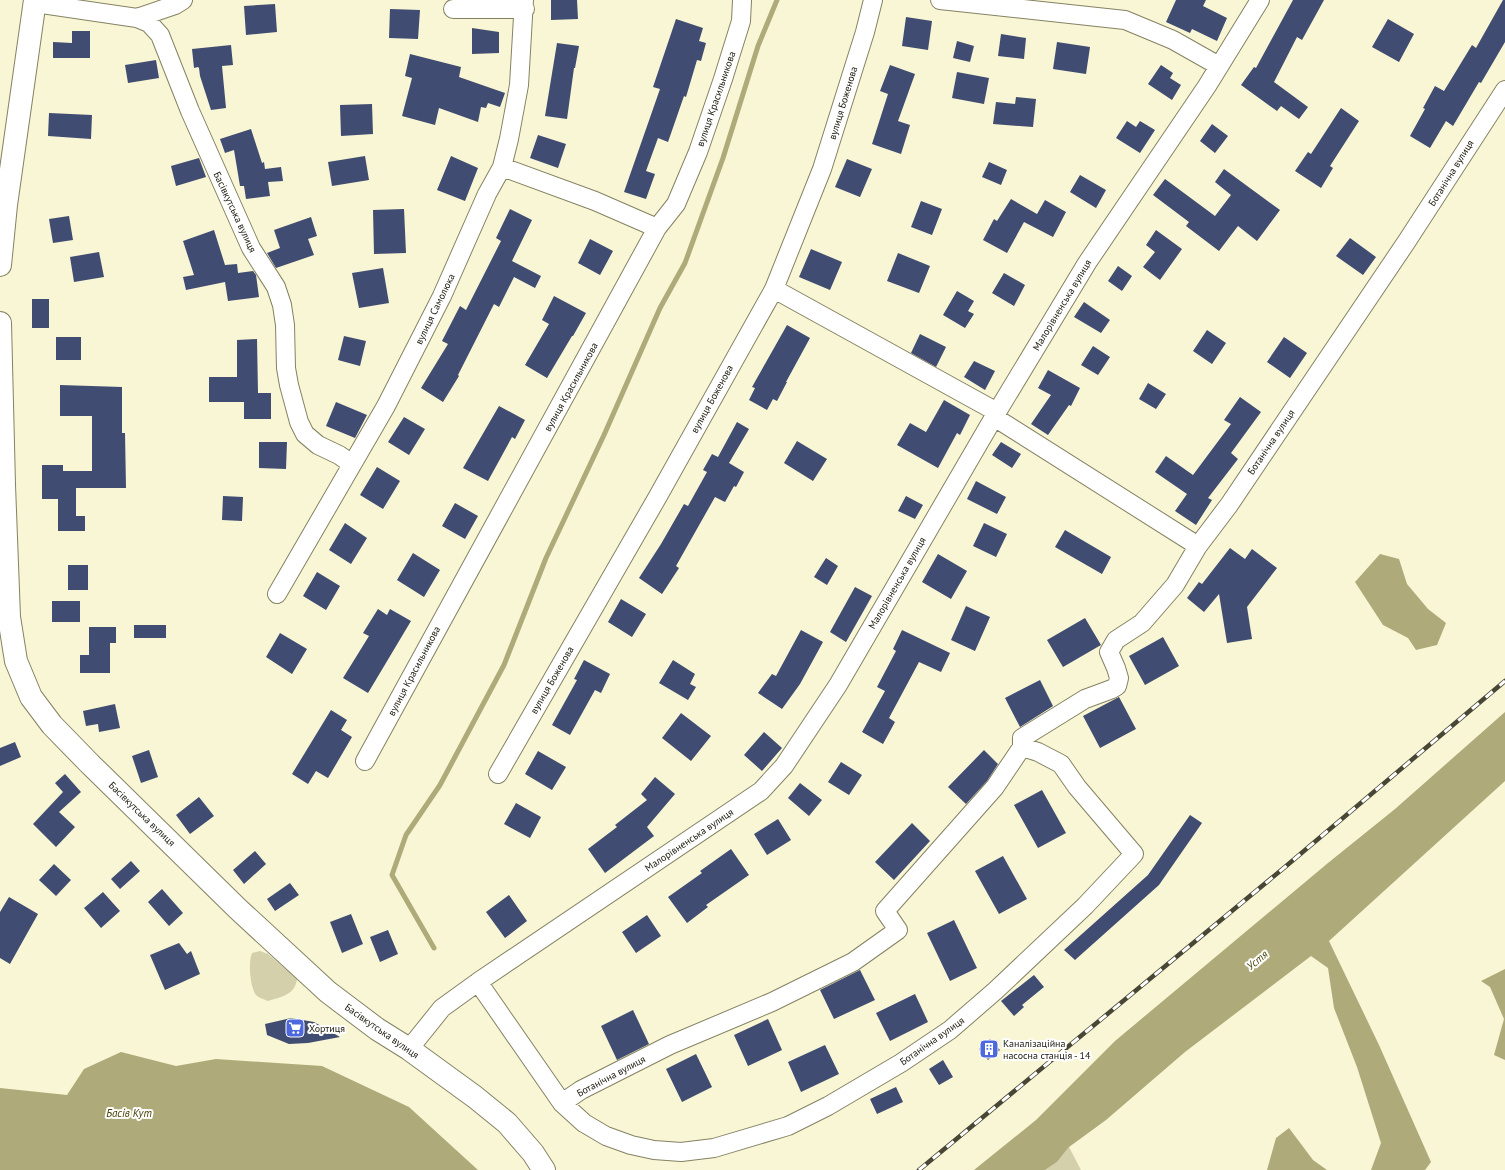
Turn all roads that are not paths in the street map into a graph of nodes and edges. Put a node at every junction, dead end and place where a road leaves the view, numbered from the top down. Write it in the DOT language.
graph roads {
  1 [pos="183,0"];
  2 [pos="742,0"];
  3 [pos="873,0"];
  4 [pos="940,0"];
  5 [pos="1260,0"];
  6 [pos="35,2"];
  7 [pos="524,5"];
  8 [pos="453,9"];
  9 [pos="137,18"];
  10 [pos="1219,66"];
  11 [pos="1505,90"];
  12 [pos="502,167"];
  13 [pos="657,228"];
  14 [pos="0,265"];
  15 [pos="774,289"];
  16 [pos="0,323"];
  17 [pos="995,415"];
  18 [pos="352,464"];
  19 [pos="1198,546"];
  20 [pos="277,594"];
  21 [pos="1022,747"];
  22 [pos="365,762"];
  23 [pos="498,774"];
  24 [pos="478,982"];
  25 [pos="409,1049"];
  26 [pos="562,1103"];
  27 [pos="544,1170"];
  1 -- 9 [label="street, Басівкутська вулиця"];
  2 -- 13 [label="street, вулиця Красильникова"];
  3 -- 15 [label="street, вулиця Боженова"];
  4 -- 10 [label="street"];
  5 -- 10 [label="street, Малорівненська вулиця"];
  6 -- 9 [label="street, Басівкутська вулиця"];
  6 -- 14 [label="main road, Басівкутська вулиця"];
  7 -- 8 [label="street"];
  7 -- 12 [label="street, вулиця Самолюка"];
  9 -- 18 [label="street, Басівкутська вулиця"];
  10 -- 17 [label="street, Малорівненська вулиця"];
  11 -- 19 [label="street, Ботанічна вулиця"];
  12 -- 13 [label="street"];
  12 -- 18 [label="street, вулиця Самолюка"];
  13 -- 22 [label="street, вулиця Красильникова"];
  15 -- 17 [label="street"];
  15 -- 23 [label="street, вулиця Боженова"];
  16 -- 25 [label="main road, Басівкутська вулиця"];
  17 -- 19 [label="street"];
  17 -- 24 [label="street, Малорівненська вулиця"];
  18 -- 20 [label="street, вулиця Самолюка"];
  19 -- 21 [label="street, Ботанічна вулиця"];
  21 -- 26 [label="street, Ботанічна вулиця"];
  21 -- 26 [label="street, Ботанічна вулиця"];
  24 -- 25 [label="street, Малорівненська вулиця"];
  24 -- 26 [label="street, Ботанічна вулиця"];
  25 -- 27 [label="main road, Басівкутська вулиця"];
}
